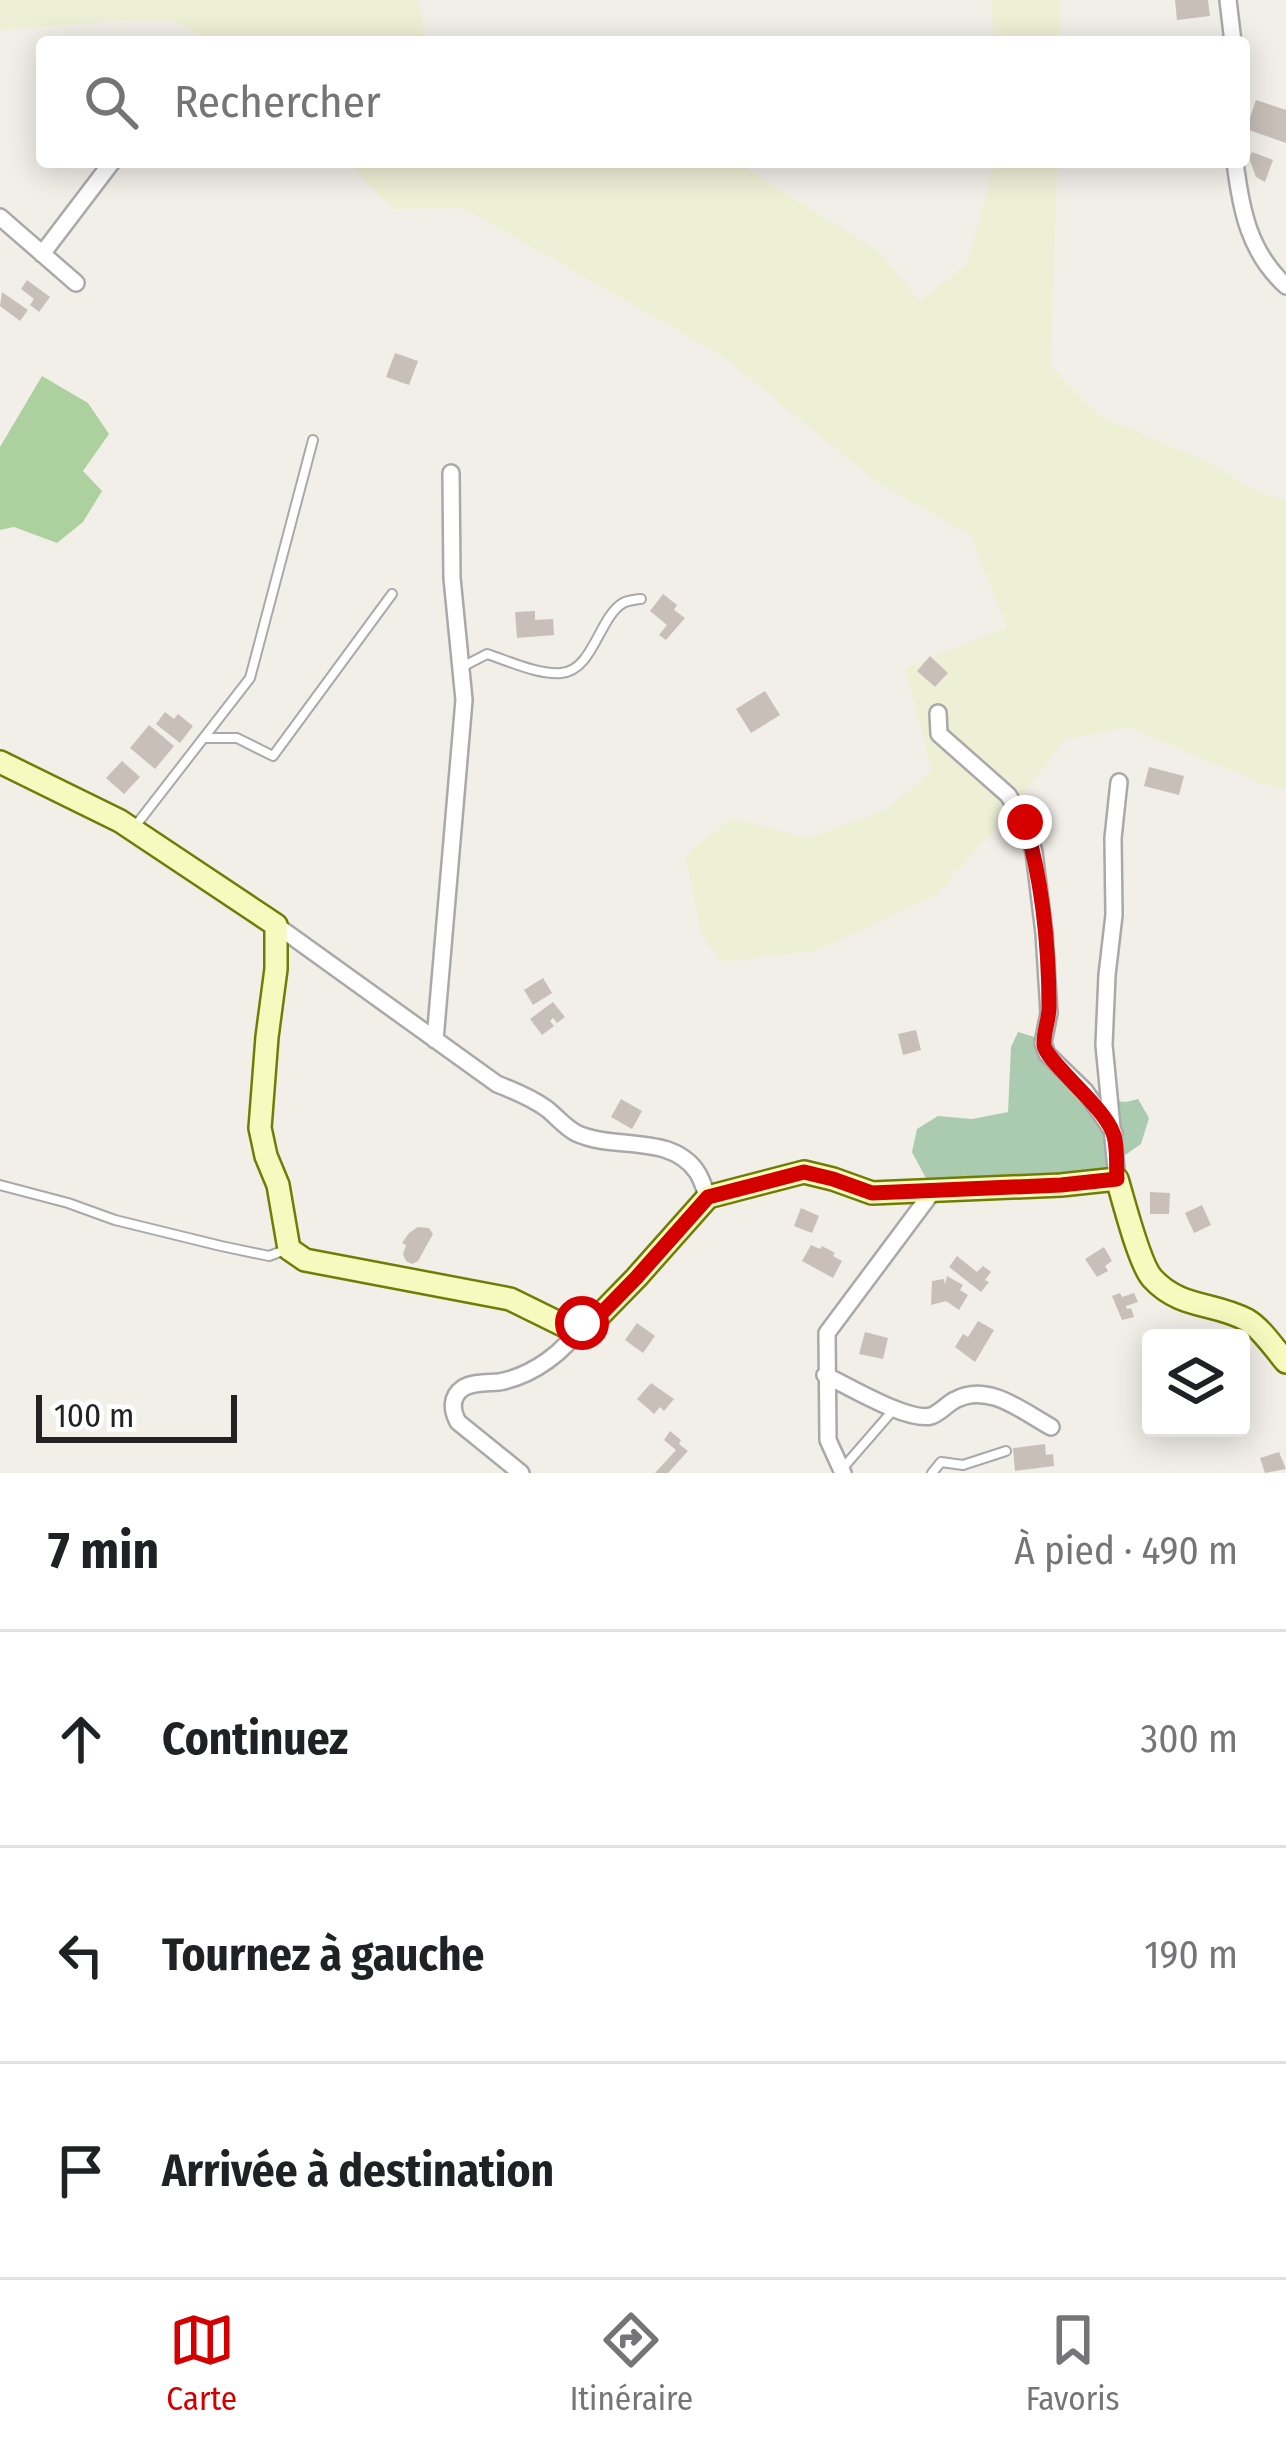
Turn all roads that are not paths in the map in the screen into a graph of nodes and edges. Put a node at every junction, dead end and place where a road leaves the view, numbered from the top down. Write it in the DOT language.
graph roads {
  1 [pos="1228,0"];
  2 [pos="1232,36"];
  3 [pos="107,168"];
  4 [pos="1236,168"];
  5 [pos="0,217"];
  6 [pos="42,254"];
  7 [pos="76,283"];
  8 [pos="1286,286"];
  9 [pos="313,440"];
  10 [pos="451,473"];
  11 [pos="392,594"];
  12 [pos="641,599"];
  13 [pos="460,668"];
  14 [pos="938,713"];
  15 [pos="203,739"];
  16 [pos="0,762"];
  17 [pos="1119,782"];
  18 [pos="132,830"];
  19 [pos="277,925"];
  20 [pos="435,1040"];
  21 [pos="1114,1133"];
  22 [pos="1117,1179"];
  23 [pos="0,1186"];
  24 [pos="933,1191"];
  25 [pos="708,1197"];
  26 [pos="289,1249"];
  27 [pos="582,1323"];
  28 [pos="1286,1362"];
  29 [pos="825,1375"];
  30 [pos="895,1408"];
  31 [pos="1051,1426"];
  32 [pos="1006,1451"];
  33 [pos="842,1472"];
  34 [pos="521,1473"];
  35 [pos="932,1473"];
  1 -- 2 [label="street"];
  3 -- 6 [label="street"];
  4 -- 8 [label="street"];
  5 -- 6 [label="street"];
  6 -- 7 [label="street"];
  9 -- 15 [label="lane"];
  10 -- 13 [label="street"];
  11 -- 15 [label="lane"];
  12 -- 13 [label="lane"];
  13 -- 20 [label="street"];
  14 -- 21 [label="street"];
  15 -- 18 [label="lane"];
  16 -- 18 [label="street"];
  17 -- 21 [label="street"];
  18 -- 19 [label="street"];
  19 -- 20 [label="street"];
  19 -- 26 [label="street"];
  20 -- 25 [label="street"];
  21 -- 22 [label="street"];
  22 -- 24 [label="street"];
  22 -- 28 [label="street"];
  23 -- 26 [label="lane"];
  24 -- 25 [label="street"];
  24 -- 29 [label="street"];
  25 -- 27 [label="street"];
  26 -- 27 [label="street"];
  27 -- 34 [label="street"];
  29 -- 30 [label="street"];
  29 -- 33 [label="street"];
  30 -- 31 [label="street"];
  30 -- 33 [label="lane"];
  32 -- 35 [label="lane"];
}
